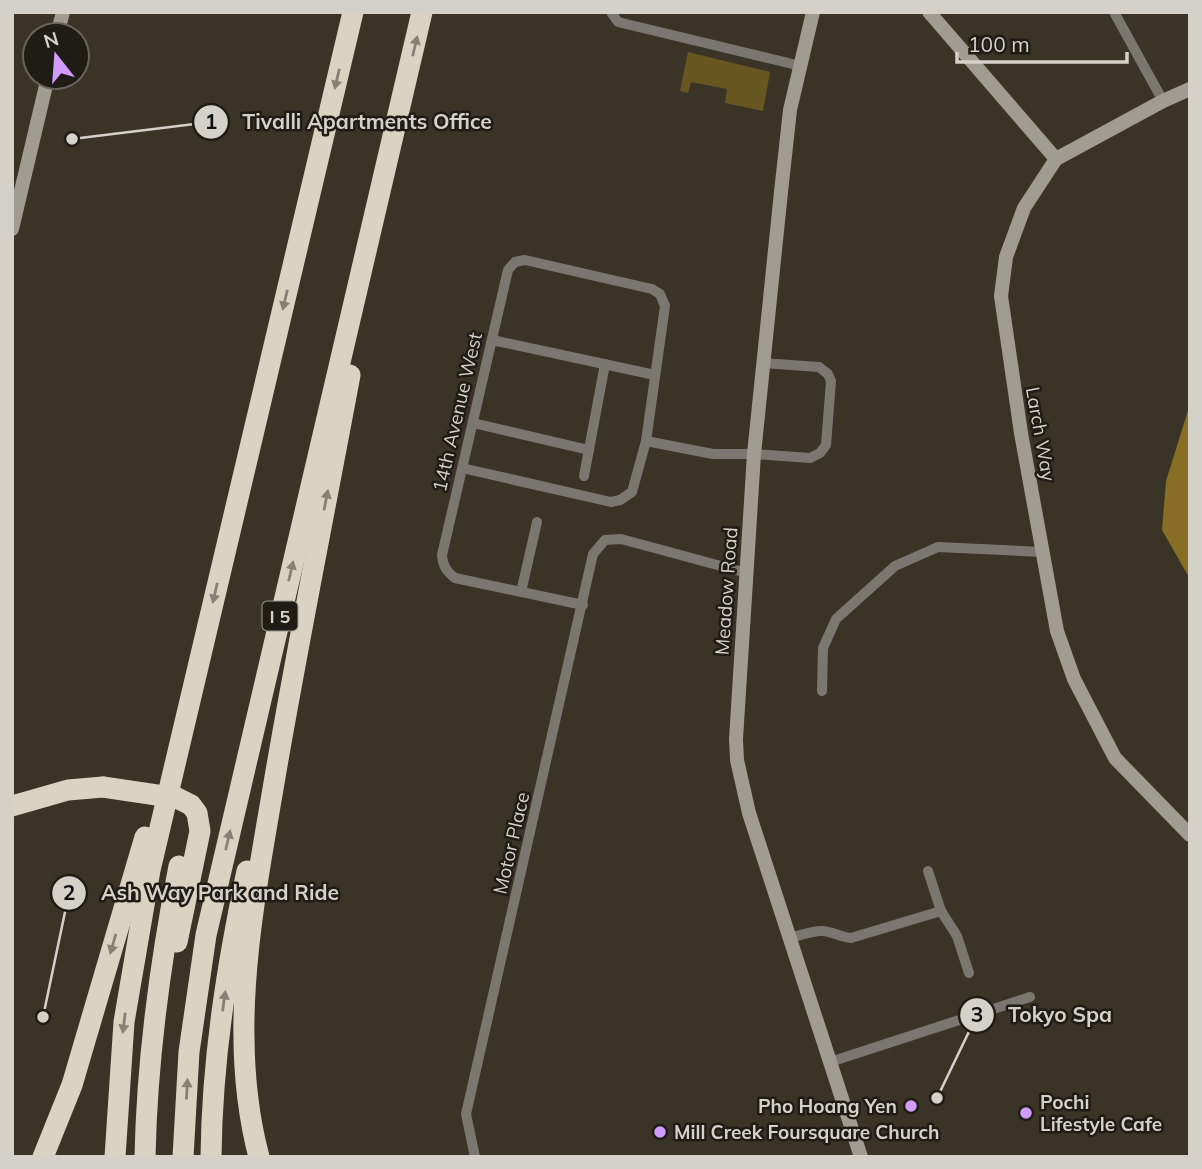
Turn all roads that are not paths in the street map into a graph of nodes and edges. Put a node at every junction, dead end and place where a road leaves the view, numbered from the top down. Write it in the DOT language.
graph roads {
  1 [pos="353,12"];
  2 [pos="422,12"];
  3 [pos="611,12"];
  4 [pos="813,12"];
  5 [pos="929,12"];
  6 [pos="1114,12"];
  7 [pos="801,66"];
  8 [pos="407,80"];
  9 [pos="1190,89"];
  10 [pos="45,91"];
  11 [pos="1163,101"];
  12 [pos="1056,159"];
  13 [pos="13,223"];
  14 [pos="492,340"];
  15 [pos="763,363"];
  16 [pos="606,364"];
  17 [pos="655,374"];
  18 [pos="473,423"];
  19 [pos="646,441"];
  20 [pos="589,450"];
  21 [pos="754,454"];
  22 [pos="462,468"];
  23 [pos="584,476"];
  24 [pos="537,522"];
  25 [pos="1042,552"];
  26 [pos="747,573"];
  27 [pos="521,592"];
  28 [pos="583,605"];
  29 [pos="290,687"];
  30 [pos="822,691"];
  31 [pos="186,716"];
  32 [pos="164,796"];
  33 [pos="12,806"];
  34 [pos="1190,835"];
  35 [pos="928,871"];
  36 [pos="941,911"];
  37 [pos="789,938"];
  38 [pos="969,973"];
  39 [pos="1030,997"];
  40 [pos="830,1062"];
  41 [pos="43,1157"];
  42 [pos="115,1157"];
  43 [pos="145,1157"];
  44 [pos="154,1157"];
  45 [pos="183,1157"];
  46 [pos="211,1157"];
  47 [pos="259,1157"];
  48 [pos="475,1157"];
  49 [pos="861,1157"];
  1 -- 31 [label="highway, one-way"];
  8 -- 2 [label="highway, I 5, one-way"];
  3 -- 7 [label="street"];
  4 -- 7 [label="street, Meadow Road"];
  5 -- 12 [label="street"];
  6 -- 11 [label="street"];
  7 -- 15 [label="street, Meadow Road"];
  29 -- 8 [label="highway, one-way"];
  45 -- 8 [label="highway, I 5, one-way"];
  9 -- 11 [label="street, Larch Way"];
  10 -- 13 [label="street"];
  11 -- 12 [label="street, Larch Way"];
  12 -- 25 [label="street, Larch Way"];
  14 -- 16 [label="street"];
  14 -- 17 [label="street, 14th Avenue West"];
  14 -- 18 [label="street, 14th Avenue West"];
  15 -- 21 [label="street, Meadow Road"];
  15 -- 21 [label="street"];
  16 -- 17 [label="street"];
  16 -- 20 [label="street"];
  17 -- 19 [label="street"];
  18 -- 20 [label="street"];
  18 -- 22 [label="street, 14th Avenue West"];
  19 -- 21 [label="street"];
  19 -- 22 [label="street"];
  20 -- 23 [label="street"];
  21 -- 26 [label="street, Meadow Road"];
  22 -- 27 [label="street, 14th Avenue West"];
  24 -- 27 [label="street"];
  25 -- 30 [label="street"];
  25 -- 34 [label="street, Larch Way"];
  26 -- 28 [label="street, Motor Place"];
  26 -- 37 [label="street, Meadow Road"];
  27 -- 28 [label="street"];
  28 -- 48 [label="street, Motor Place"];
  46 -- 29 [label="highway, one-way"];
  29 -- 47 [label="highway"];
  31 -- 41 [label="highway, one-way"];
  31 -- 42 [label="highway, one-way"];
  32 -- 33 [label="highway, bridge"];
  32 -- 43 [label="highway"];
  32 -- 44 [label="highway, bridge"];
  35 -- 36 [label="street"];
  36 -- 37 [label="street"];
  36 -- 38 [label="street"];
  37 -- 40 [label="street, Meadow Road"];
  39 -- 40 [label="street"];
  40 -- 49 [label="street, Meadow Road"];
}
